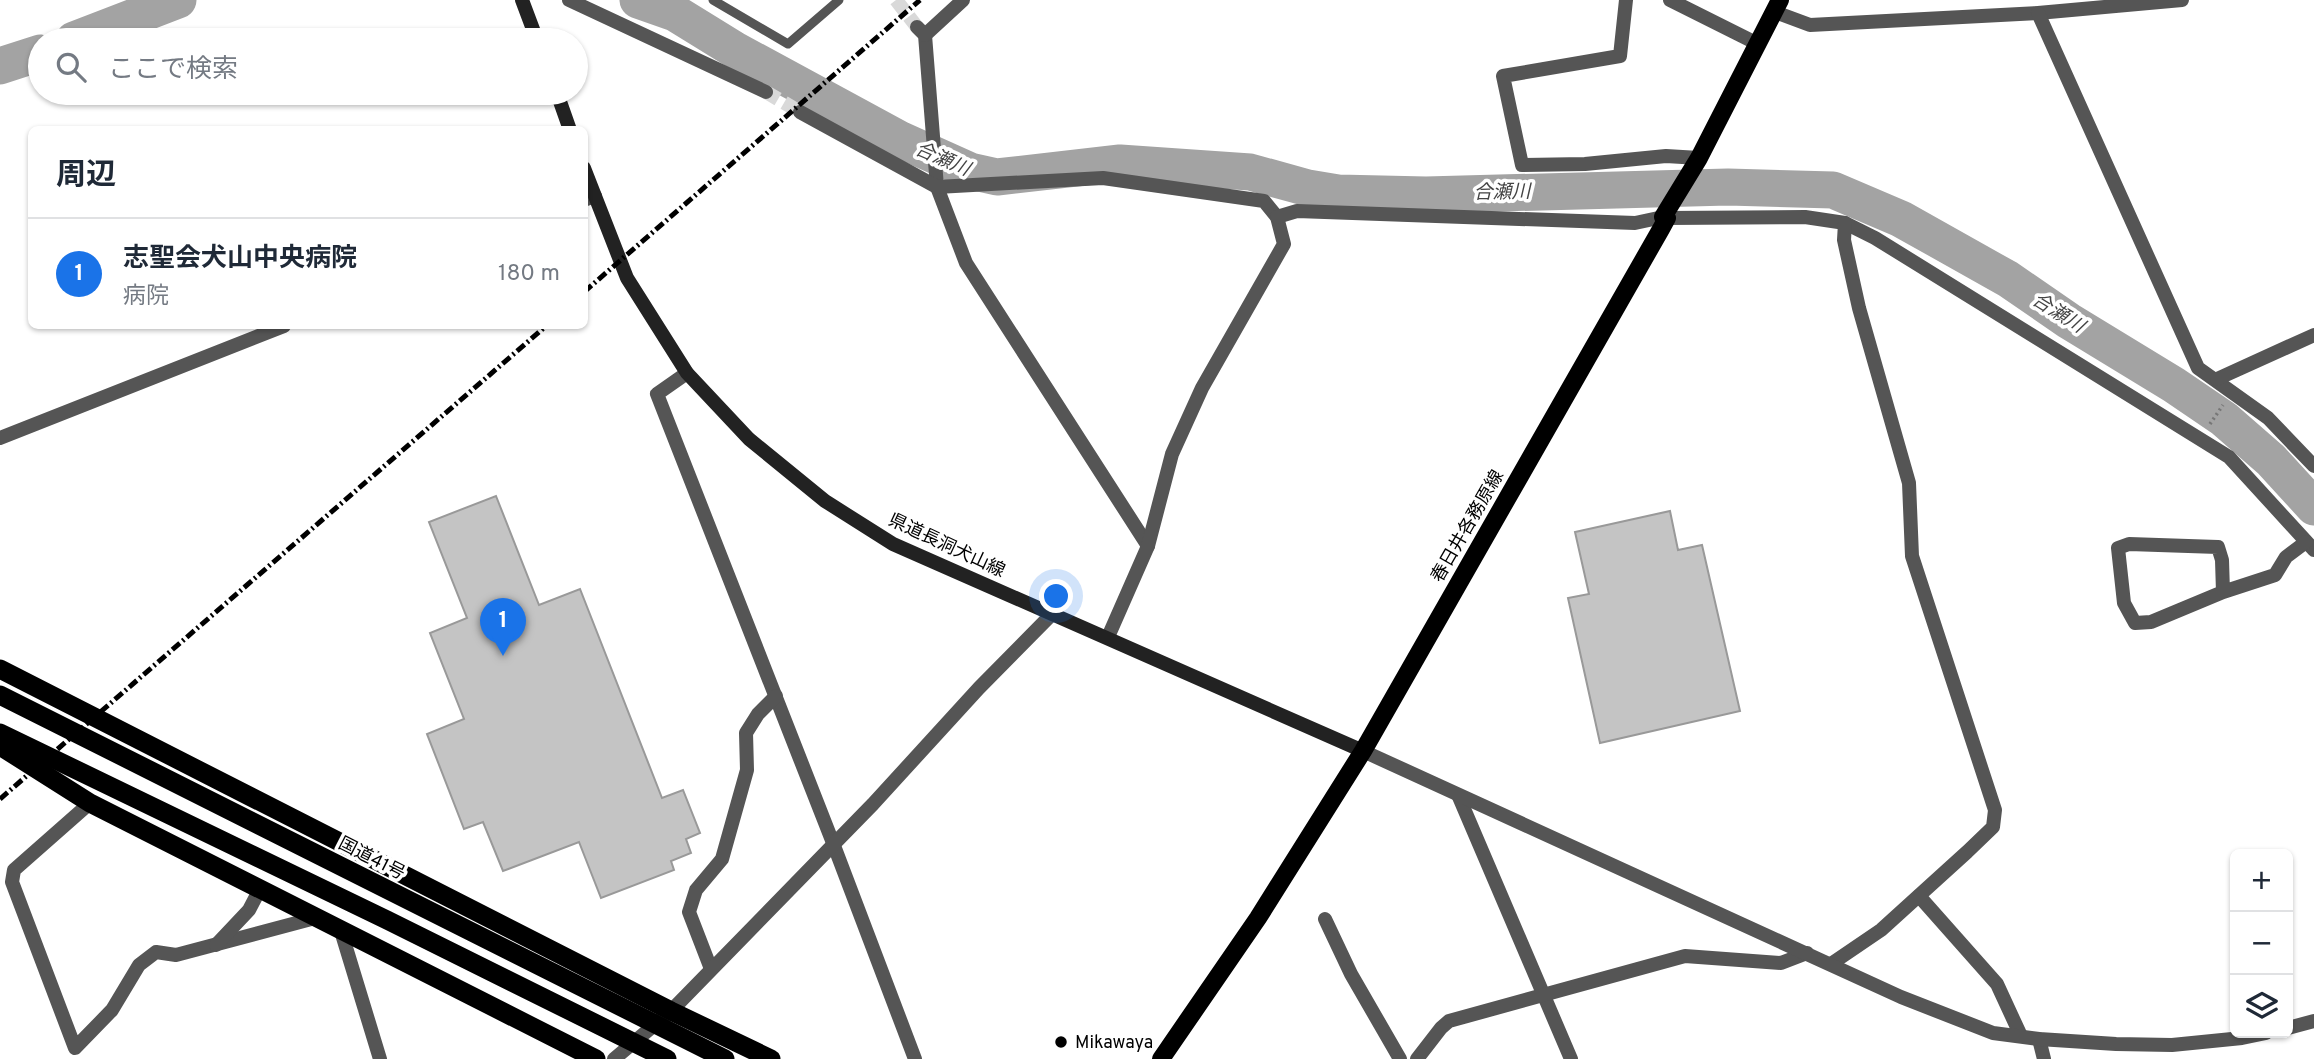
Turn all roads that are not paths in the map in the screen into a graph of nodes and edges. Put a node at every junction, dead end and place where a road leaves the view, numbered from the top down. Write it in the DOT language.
graph roads {
  1 [pos="522,0"];
  2 [pos="569,0"];
  3 [pos="713,0"];
  4 [pos="839,0"];
  5 [pos="963,0"];
  6 [pos="1626,0"];
  7 [pos="1670,0"];
  8 [pos="2182,0"];
  9 [pos="1777,6"];
  10 [pos="2038,13"];
  11 [pos="532,28"];
  12 [pos="1758,44"];
  13 [pos="766,92"];
  14 [pos="561,105"];
  15 [pos="800,111"];
  16 [pos="568,126"];
  17 [pos="1699,158"];
  18 [pos="937,187"];
  19 [pos="590,198"];
  20 [pos="1277,217"];
  21 [pos="1665,218"];
  22 [pos="1845,223"];
  23 [pos="276,329"];
  24 [pos="2314,335"];
  25 [pos="687,373"];
  26 [pos="2217,379"];
  27 [pos="0,438"];
  28 [pos="2314,466"];
  29 [pos="1147,546"];
  30 [pos="2310,546"];
  31 [pos="2223,592"];
  32 [pos="1052,614"];
  33 [pos="1108,638"];
  34 [pos="0,668"];
  35 [pos="0,695"];
  36 [pos="776,696"];
  37 [pos="0,733"];
  38 [pos="0,746"];
  39 [pos="1363,751"];
  40 [pos="1459,797"];
  41 [pos="90,803"];
  42 [pos="834,843"];
  43 [pos="260,890"];
  44 [pos="1919,896"];
  45 [pos="315,918"];
  46 [pos="1325,919"];
  47 [pos="341,931"];
  48 [pos="215,946"];
  49 [pos="1807,953"];
  50 [pos="1831,964"];
  51 [pos="711,970"];
  52 [pos="1543,997"];
  53 [pos="671,1011"];
  54 [pos="2314,1021"];
  55 [pos="2293,1027"];
  56 [pos="2021,1036"];
  57 [pos="2240,1038"];
  58 [pos="2039,1039"];
  59 [pos="380,1059"];
  60 [pos="596,1059"];
  61 [pos="614,1059"];
  62 [pos="667,1059"];
  63 [pos="726,1059"];
  64 [pos="771,1059"];
  65 [pos="915,1059"];
  66 [pos="1161,1059"];
  67 [pos="1400,1059"];
  68 [pos="1417,1059"];
  69 [pos="1571,1059"];
  70 [pos="2044,1059"];
  1 -- 11 [label="main road"];
  2 -- 13 [label="street"];
  3 -- 4 [label="lane"];
  5 -- 18 [label="street"];
  6 -- 17 [label="street"];
  7 -- 12 [label="street"];
  8 -- 10 [label="street"];
  9 -- 10 [label="street"];
  9 -- 12 [label="main road, 春日井各務原線"];
  10 -- 26 [label="street"];
  12 -- 17 [label="main road, 春日井各務原線"];
  14 -- 16 [label="main road"];
  15 -- 18 [label="street"];
  17 -- 21 [label="main road, 春日井各務原線"];
  18 -- 20 [label="street"];
  18 -- 29 [label="street"];
  19 -- 25 [label="main road, 県道長洞犬山線"];
  20 -- 21 [label="street"];
  20 -- 29 [label="street"];
  21 -- 22 [label="street"];
  21 -- 39 [label="main road, 春日井各務原線"];
  22 -- 30 [label="street"];
  22 -- 44 [label="street"];
  23 -- 27 [label="street"];
  24 -- 26 [label="street"];
  25 -- 32 [label="main road, 県道長洞犬山線"];
  25 -- 36 [label="street"];
  26 -- 28 [label="street"];
  29 -- 33 [label="street"];
  30 -- 31 [label="street"];
  31 -- 31 [label="street"];
  32 -- 33 [label="main road, 県道長洞犬山線"];
  32 -- 42 [label="street"];
  33 -- 39 [label="main road, 県道長洞犬山線"];
  34 -- 53 [label="highway"];
  35 -- 63 [label="highway, 国道41号"];
  36 -- 42 [label="street"];
  36 -- 51 [label="street"];
  37 -- 62 [label="highway"];
  38 -- 41 [label="highway"];
  39 -- 40 [label="street"];
  39 -- 66 [label="main road, 春日井各務原線"];
  40 -- 49 [label="street"];
  40 -- 52 [label="street"];
  41 -- 43 [label="highway"];
  41 -- 48 [label="street"];
  42 -- 51 [label="street"];
  42 -- 65 [label="street"];
  43 -- 45 [label="highway"];
  43 -- 48 [label="street"];
  44 -- 50 [label="street"];
  44 -- 56 [label="street"];
  45 -- 47 [label="highway"];
  45 -- 48 [label="street"];
  46 -- 67 [label="street"];
  47 -- 59 [label="street"];
  47 -- 60 [label="highway"];
  49 -- 50 [label="street"];
  49 -- 52 [label="street"];
  50 -- 56 [label="street"];
  51 -- 53 [label="street"];
  52 -- 68 [label="street"];
  52 -- 69 [label="street"];
  53 -- 61 [label="street"];
  53 -- 64 [label="highway"];
  54 -- 55 [label="street"];
  56 -- 58 [label="street"];
  57 -- 58 [label="street"];
  58 -- 70 [label="street"];
}
